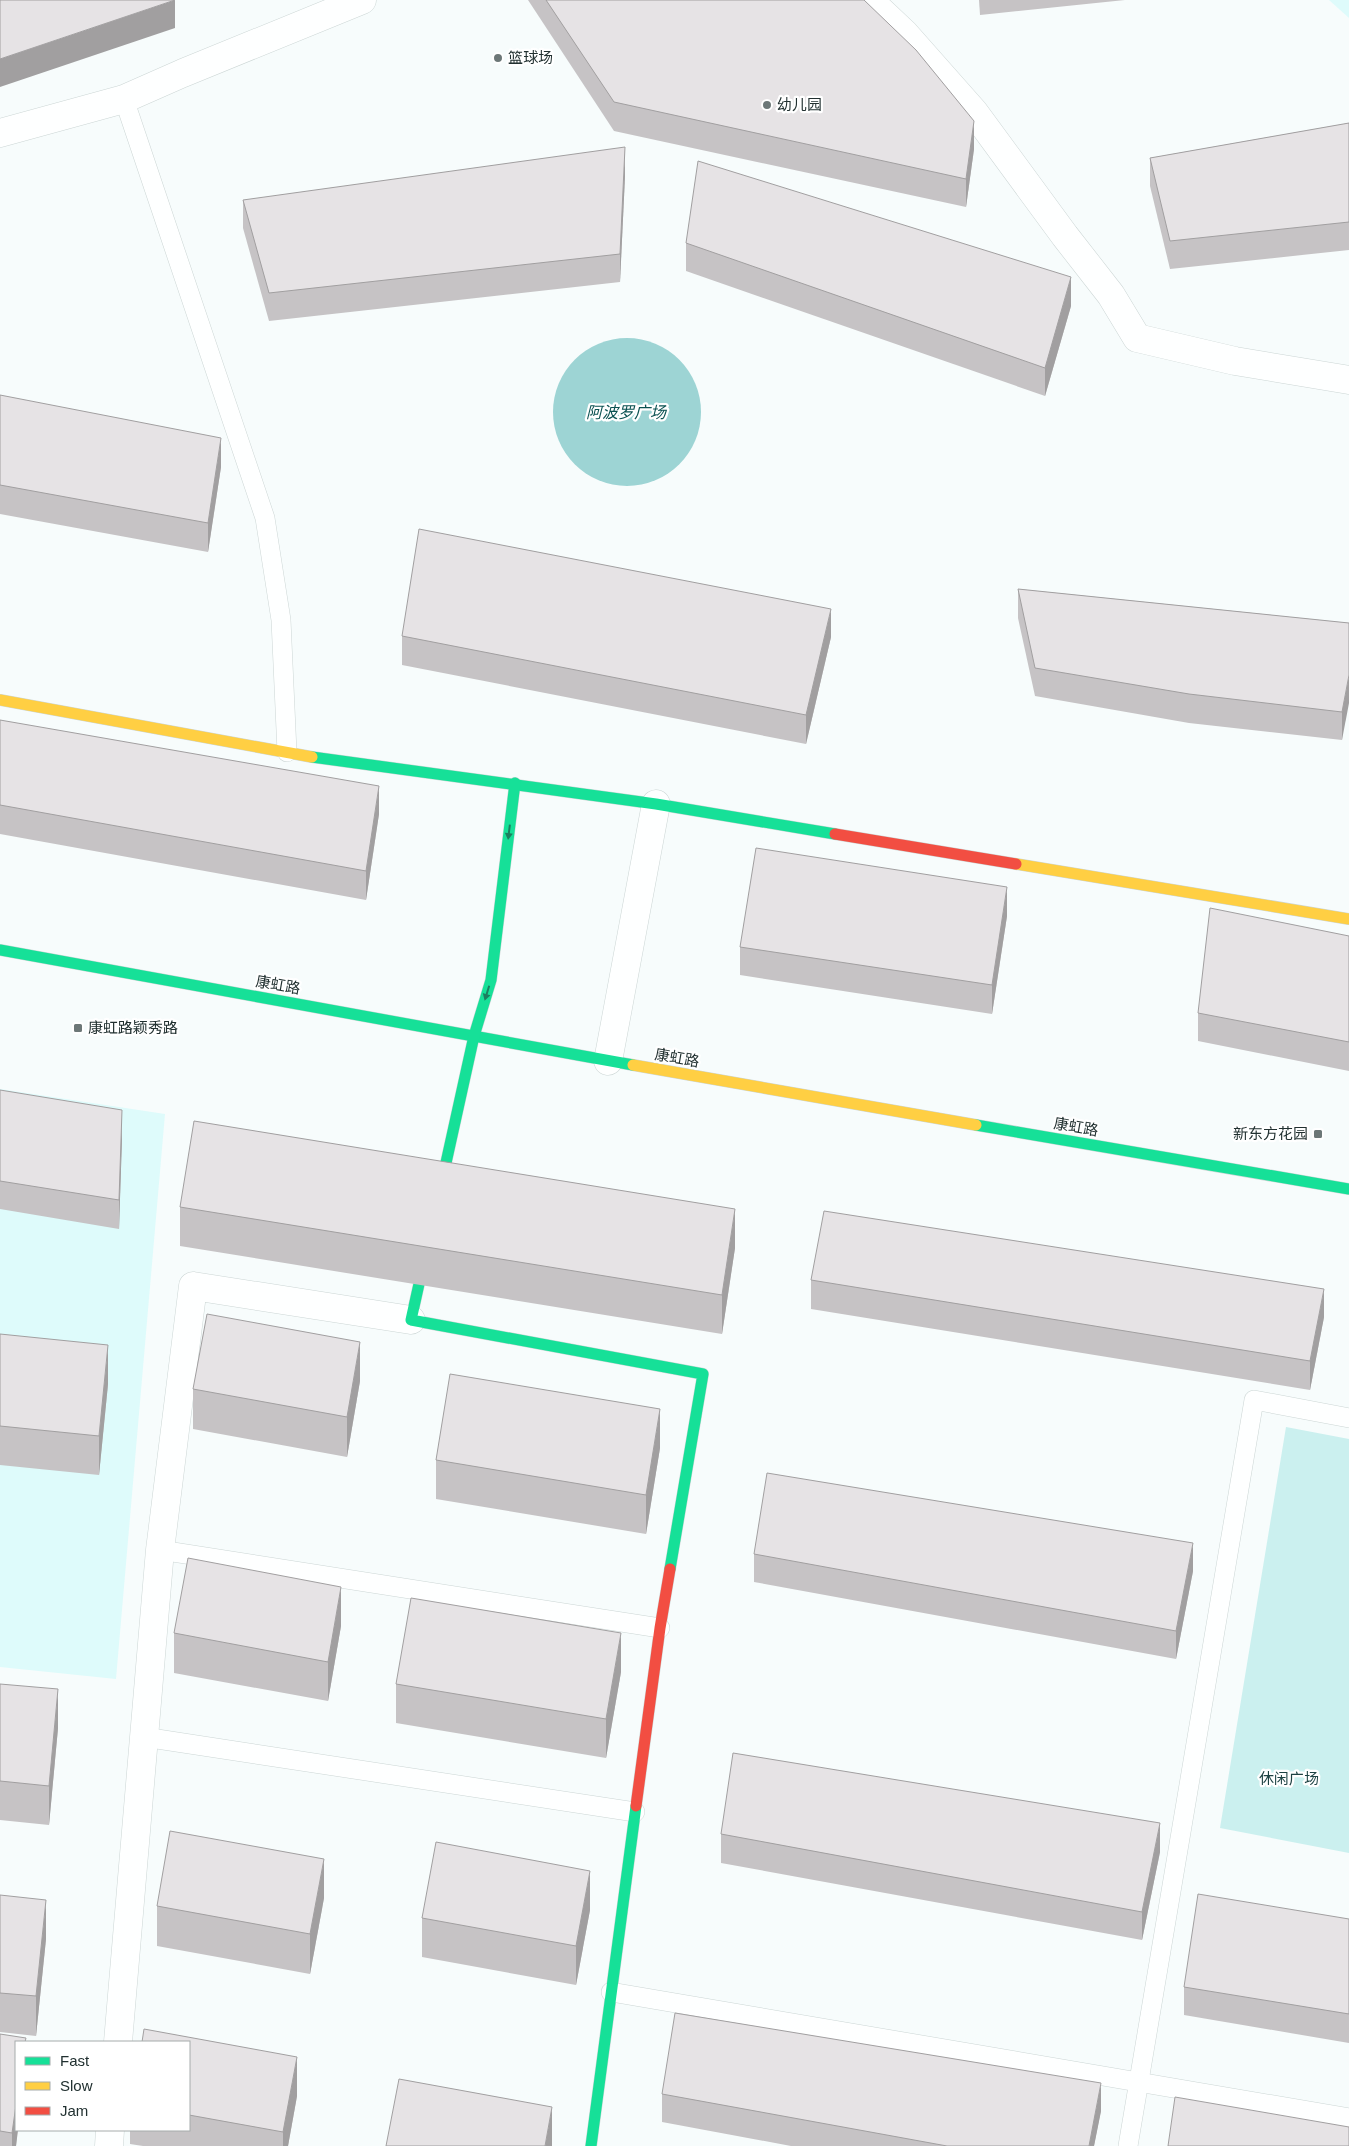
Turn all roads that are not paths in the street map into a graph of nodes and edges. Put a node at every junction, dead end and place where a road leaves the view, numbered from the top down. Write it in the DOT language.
graph roads {
  1 [pos="362,0"];
  2 [pos="869,0"];
  3 [pos="124,99"];
  4 [pos="0,133"];
  5 [pos="1349,380"];
  6 [pos="0,700"];
  7 [pos="287,752"];
  8 [pos="515,783"];
  9 [pos="656,804"];
  10 [pos="1349,919"];
  11 [pos="0,950"];
  12 [pos="474,1036"];
  13 [pos="608,1061"];
  14 [pos="1349,1189"];
  15 [pos="436,1208"];
  16 [pos="429,1237"];
  17 [pos="411,1320"];
  18 [pos="1349,1418"];
  19 [pos="160,1550"];
  20 [pos="660,1628"];
  21 [pos="144,1737"];
  22 [pos="635,1812"];
  23 [pos="611,1992"];
  24 [pos="118,2041"];
  25 [pos="1138,2082"];
  26 [pos="1349,2118"];
  27 [pos="110,2131"];
  28 [pos="109,2146"];
  29 [pos="591,2146"];
  30 [pos="1128,2146"];
  1 -- 3 [label="street"];
  2 -- 5 [label="street"];
  3 -- 4 [label="street"];
  3 -- 7 [label="lane"];
  6 -- 7 [label="street"];
  7 -- 8 [label="street"];
  8 -- 9 [label="street"];
  8 -- 12 [label="street, one-way"];
  9 -- 10 [label="street"];
  9 -- 13 [label="street"];
  11 -- 12 [label="street, 康虹路"];
  12 -- 13 [label="street, 康虹路"];
  12 -- 15 [label="street"];
  13 -- 14 [label="street, 康虹路"];
  16 -- 17 [label="street"];
  17 -- 19 [label="street"];
  17 -- 20 [label="street"];
  18 -- 25 [label="lane"];
  19 -- 20 [label="lane"];
  19 -- 21 [label="street"];
  20 -- 22 [label="street"];
  21 -- 22 [label="lane"];
  21 -- 24 [label="street"];
  22 -- 23 [label="street"];
  23 -- 25 [label="lane"];
  23 -- 29 [label="street"];
  25 -- 26 [label="lane"];
  25 -- 30 [label="lane"];
  27 -- 28 [label="street"];
}
